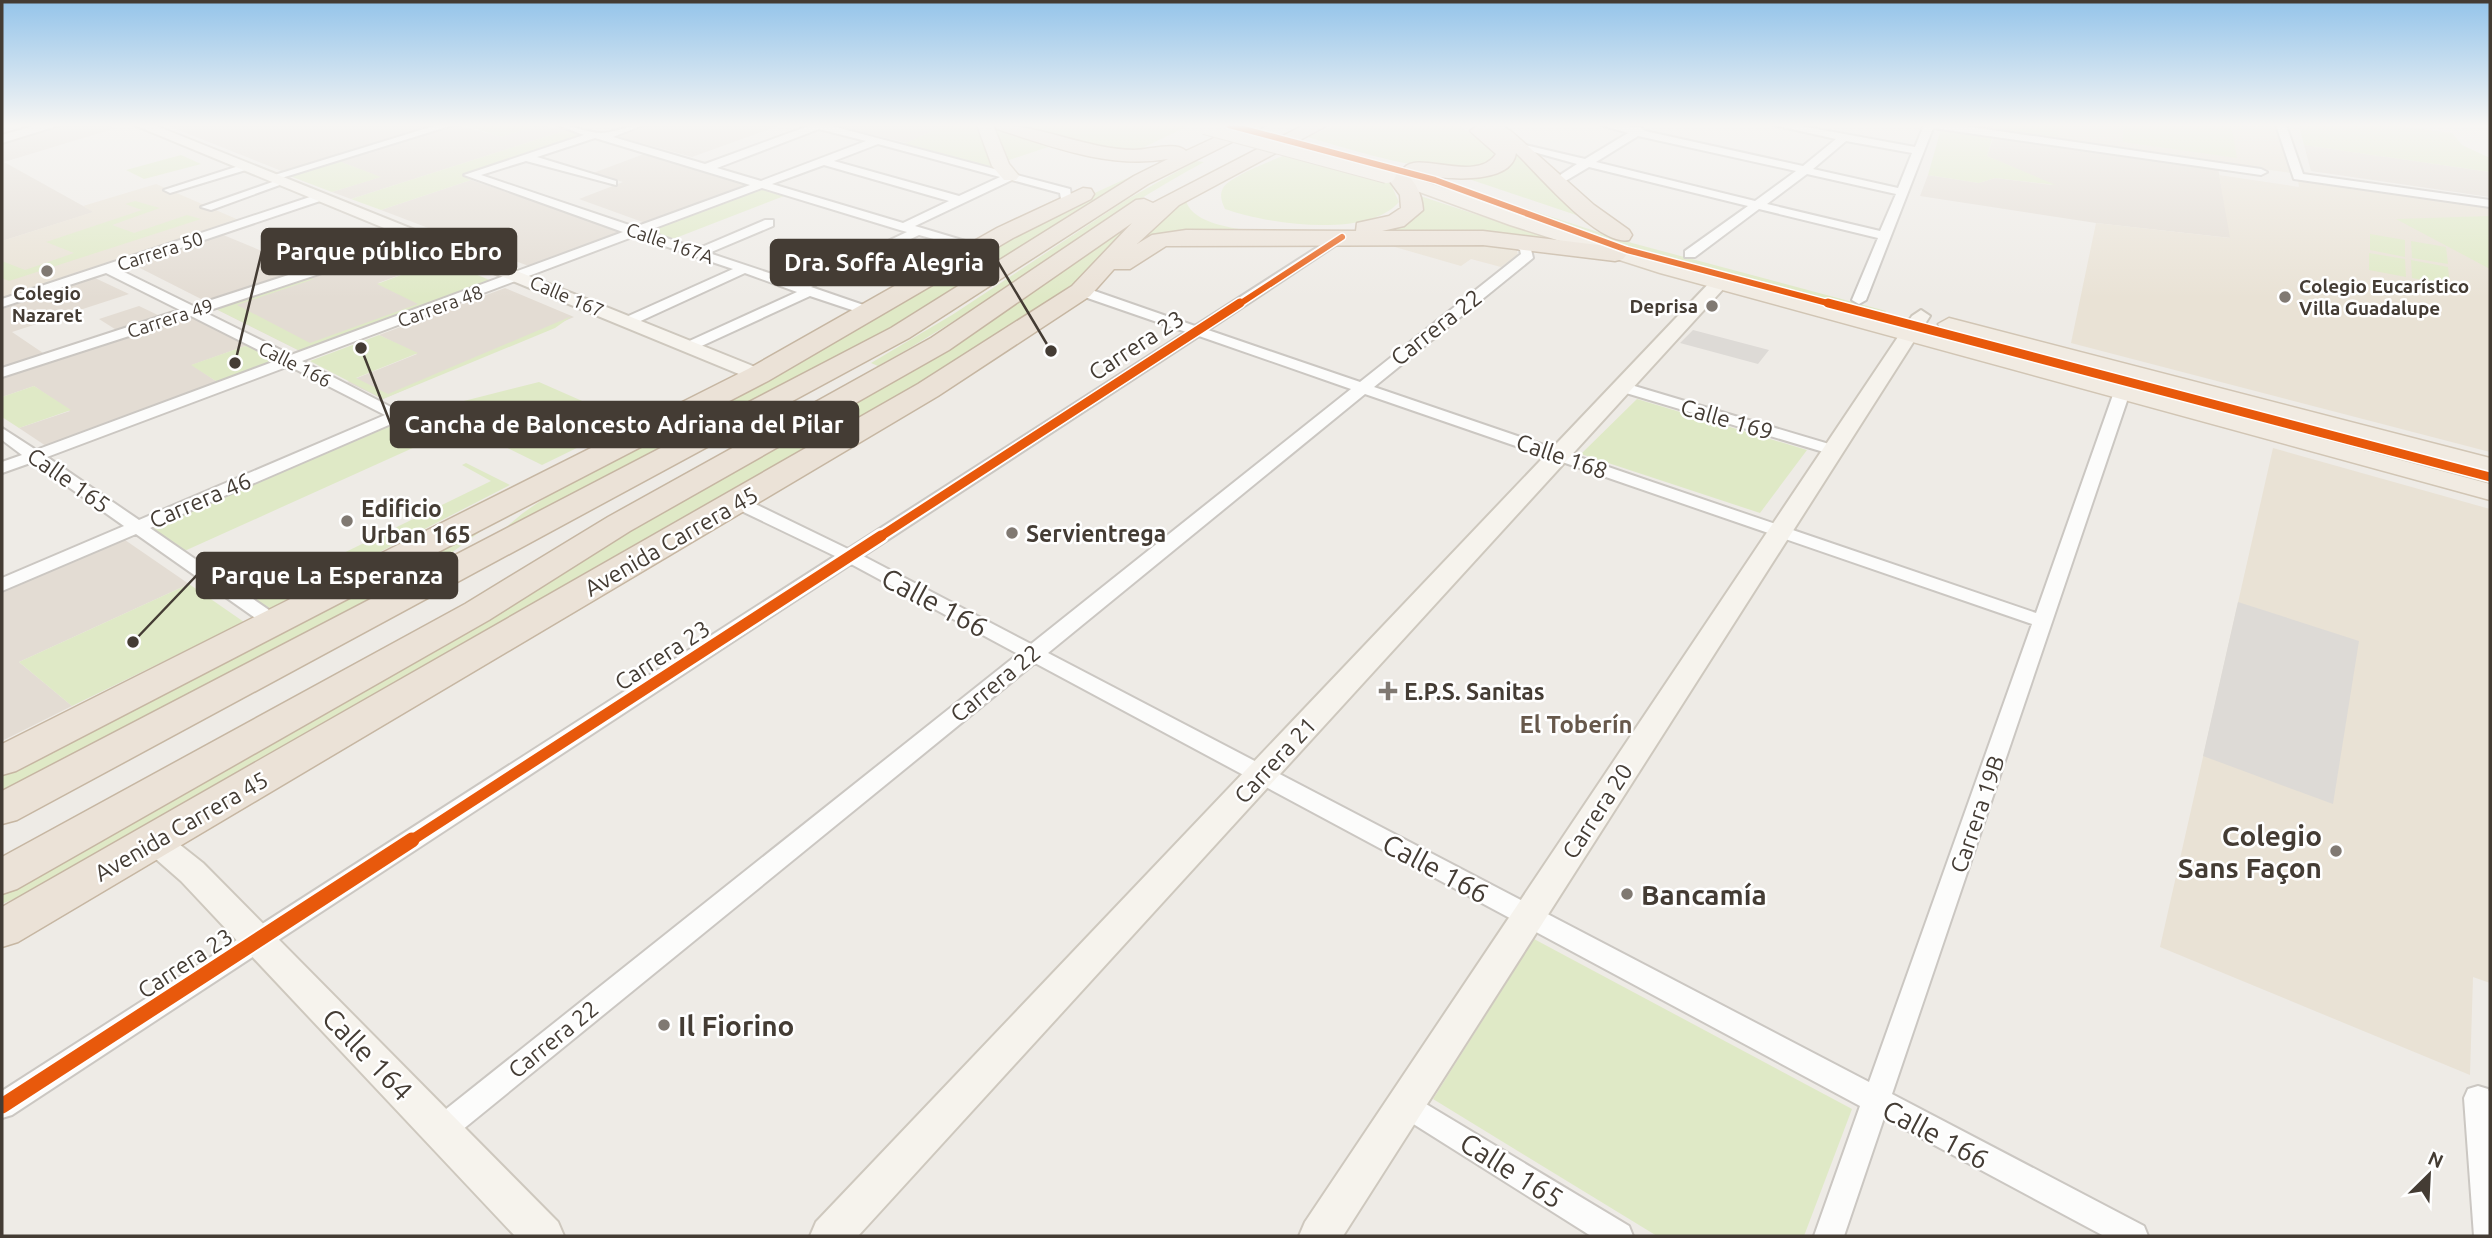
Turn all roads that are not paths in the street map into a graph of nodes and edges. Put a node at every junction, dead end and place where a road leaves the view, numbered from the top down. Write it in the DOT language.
graph roads {
  1 [pos="196,183"];
  2 [pos="270,183"];
  3 [pos="283,183"];
  4 [pos="493,183"];
  5 [pos="755,183"];
  6 [pos="768,183"];
  7 [pos="898,183"];
  8 [pos="996,183"];
  9 [pos="1035,183"];
  10 [pos="1109,183"];
  11 [pos="1137,183"];
  12 [pos="1183,183"];
  13 [pos="1204,183"];
  14 [pos="1406,183"];
  15 [pos="1436,183"];
  16 [pos="1560,183"];
  17 [pos="1669,183"];
  18 [pos="1787,183"];
  19 [pos="1861,183"];
  20 [pos="1906,183"];
  21 [pos="2339,183"];
  22 [pos="762,185"];
  23 [pos="170,191"];
  24 [pos="1902,192"];
  25 [pos="319,198"];
  26 [pos="960,200"];
  27 [pos="1066,202"];
  28 [pos="2490,204"];
  29 [pos="1757,205"];
  30 [pos="207,206"];
  31 [pos="769,223"];
  32 [pos="904,227"];
  33 [pos="919,231"];
  34 [pos="638,232"];
  35 [pos="1885,236"];
  36 [pos="418,237"];
  37 [pos="1342,237"];
  38 [pos="1507,240"];
  39 [pos="1618,244"];
  40 [pos="978,249"];
  41 [pos="698,253"];
  42 [pos="1690,254"];
  43 [pos="107,268"];
  44 [pos="744,269"];
  45 [pos="521,276"];
  46 [pos="1719,283"];
  47 [pos="804,289"];
  48 [pos="1081,291"];
  49 [pos="1859,300"];
  50 [pos="2,303"];
  51 [pos="191,311"];
  52 [pos="870,312"];
  53 [pos="629,321"];
  54 [pos="1915,325"];
  55 [pos="1197,331"];
  56 [pos="690,346"];
  57 [pos="290,362"];
  58 [pos="2,373"];
  59 [pos="758,375"];
  60 [pos="1360,387"];
  61 [pos="1621,387"];
  62 [pos="2122,392"];
  63 [pos="404,417"];
  64 [pos="2,433"];
  65 [pos="1833,450"];
  66 [pos="1559,455"];
  67 [pos="35,456"];
  68 [pos="590,460"];
  69 [pos="2490,466"];
  70 [pos="2,468"];
  71 [pos="2490,492"];
  72 [pos="737,502"];
  73 [pos="137,527"];
  74 [pos="1779,533"];
  75 [pos="851,557"];
  76 [pos="2,585"];
  77 [pos="378,611"];
  78 [pos="2044,622"];
  79 [pos="275,623"];
  80 [pos="1032,654"];
  81 [pos="2,761"];
  82 [pos="1260,775"];
  83 [pos="2,809"];
  84 [pos="190,820"];
  85 [pos="148,844"];
  86 [pos="192,872"];
  87 [pos="2,877"];
  88 [pos="2,915"];
  89 [pos="1528,917"];
  90 [pos="2,929"];
  91 [pos="258,941"];
  92 [pos="2478,1098"];
  93 [pos="1875,1102"];
  94 [pos="1406,1104"];
  95 [pos="2,1106"];
  96 [pos="440,1130"];
  97 [pos="543,1236"];
  98 [pos="831,1236"];
  99 [pos="1320,1236"];
  100 [pos="1618,1236"];
  101 [pos="1829,1236"];
  102 [pos="2133,1236"];
  103 [pos="2489,1236"];
  1 -- 23 [label="street"];
  2 -- 30 [label="street"];
  3 -- 25 [label="main road, Calle 167"];
  4 -- 34 [label="street, Calle 167A"];
  5 -- 22 [label="street"];
  6 -- 22 [label="street, Carrera 48"];
  7 -- 26 [label="street"];
  8 -- 26 [label="street"];
  9 -- 27 [label="street"];
  10 -- 27 [label="highway"];
  11 -- 77 [label="highway"];
  12 -- 87 [label="highway, Avenida Carrera 45"];
  13 -- 14 [label="highway"];
  13 -- 48 [label="highway, Avenida Carrera 45"];
  15 -- 39 [label="main road"];
  16 -- 39 [label="highway"];
  17 -- 29 [label="street"];
  18 -- 29 [label="street"];
  19 -- 24 [label="street"];
  20 -- 24 [label="street"];
  21 -- 28 [label="street"];
  22 -- 32 [label="street"];
  22 -- 34 [label="street, Carrera 48"];
  24 -- 35 [label="street"];
  25 -- 36 [label="main road, Calle 167"];
  25 -- 43 [label="street, Carrera 50"];
  26 -- 32 [label="street"];
  27 -- 40 [label="highway"];
  29 -- 35 [label="street"];
  29 -- 42 [label="street"];
  31 -- 41 [label="street"];
  32 -- 33 [label="street"];
  33 -- 40 [label="street"];
  33 -- 47 [label="street"];
  34 -- 41 [label="street, Calle 167A"];
  34 -- 45 [label="street, Carrera 48"];
  35 -- 49 [label="street"];
  36 -- 45 [label="main road, Calle 167"];
  36 -- 51 [label="street, Carrera 49"];
  37 -- 38 [label="highway"];
  37 -- 48 [label="highway"];
  37 -- 55 [label="street, Carrera 23"];
  38 -- 39 [label="highway"];
  38 -- 60 [label="street, Carrera 22"];
  39 -- 42 [label="main road"];
  39 -- 46 [label="main road"];
  40 -- 52 [label="highway"];
  41 -- 44 [label="street, Calle 167A"];
  42 -- 49 [label="main road"];
  43 -- 50 [label="street, Carrera 50"];
  43 -- 51 [label="street, Calle 166"];
  44 -- 47 [label="street, Calle 167A"];
  44 -- 53 [label="street"];
  45 -- 53 [label="main road, Calle 167"];
  45 -- 57 [label="street, Carrera 48"];
  46 -- 54 [label="main road"];
  46 -- 61 [label="main road, Carrera 21"];
  47 -- 52 [label="street, Calle 167A"];
  47 -- 56 [label="street"];
  48 -- 55 [label="street, Calle 168"];
  48 -- 72 [label="highway, Avenida Carrera 45"];
  49 -- 54 [label="main road"];
  51 -- 57 [label="street, Calle 166"];
  51 -- 58 [label="street, Carrera 49"];
  52 -- 59 [label="highway"];
  53 -- 56 [label="main road, Calle 167"];
  54 -- 62 [label="main road"];
  54 -- 65 [label="main road, Carrera 20"];
  54 -- 69 [label="main road"];
  55 -- 60 [label="street, Calle 168"];
  55 -- 75 [label="street, Carrera 23"];
  56 -- 59 [label="main road, Calle 167"];
  57 -- 63 [label="street, Calle 166"];
  57 -- 67 [label="street, Carrera 48"];
  59 -- 68 [label="highway"];
  60 -- 66 [label="street, Calle 168"];
  60 -- 80 [label="street, Carrera 22"];
  61 -- 65 [label="street, Calle 169"];
  61 -- 66 [label="main road, Carrera 21"];
  62 -- 71 [label="main road"];
  62 -- 78 [label="street, Carrera 19B"];
  63 -- 73 [label="street, Carrera 46"];
  64 -- 67 [label="street, Calle 165"];
  65 -- 74 [label="main road, Carrera 20"];
  66 -- 74 [label="street, Calle 168"];
  66 -- 82 [label="main road, Carrera 21"];
  67 -- 70 [label="street, Carrera 48"];
  67 -- 73 [label="street, Calle 165"];
  68 -- 77 [label="highway"];
  68 -- 79 [label="highway"];
  72 -- 75 [label="street, Calle 166"];
  72 -- 84 [label="highway, Avenida Carrera 45"];
  73 -- 76 [label="street, Carrera 46"];
  73 -- 79 [label="street, Calle 165"];
  74 -- 78 [label="street, Calle 168"];
  74 -- 89 [label="main road, Carrera 20"];
  75 -- 80 [label="street, Calle 166"];
  75 -- 91 [label="street, Carrera 23"];
  77 -- 83 [label="highway"];
  78 -- 93 [label="street, Carrera 19B"];
  79 -- 81 [label="highway"];
  80 -- 82 [label="street, Calle 166"];
  80 -- 96 [label="street, Carrera 22"];
  82 -- 89 [label="street, Calle 166"];
  82 -- 98 [label="main road, Carrera 21"];
  84 -- 85 [label="highway, Avenida Carrera 45"];
  84 -- 86 [label="main road"];
  85 -- 86 [label="main road, Calle 164"];
  85 -- 88 [label="highway"];
  85 -- 90 [label="highway, Avenida Carrera 45"];
  86 -- 91 [label="main road, Calle 164"];
  89 -- 93 [label="street, Calle 166"];
  89 -- 94 [label="main road, Carrera 20"];
  91 -- 95 [label="street, Carrera 23"];
  91 -- 96 [label="main road, Calle 164"];
  92 -- 103 [label="street"];
  93 -- 101 [label="street, Carrera 19B"];
  93 -- 102 [label="street, Calle 166"];
  94 -- 99 [label="main road, Carrera 20"];
  94 -- 100 [label="street, Calle 165"];
  96 -- 97 [label="main road, Calle 164"];
}
